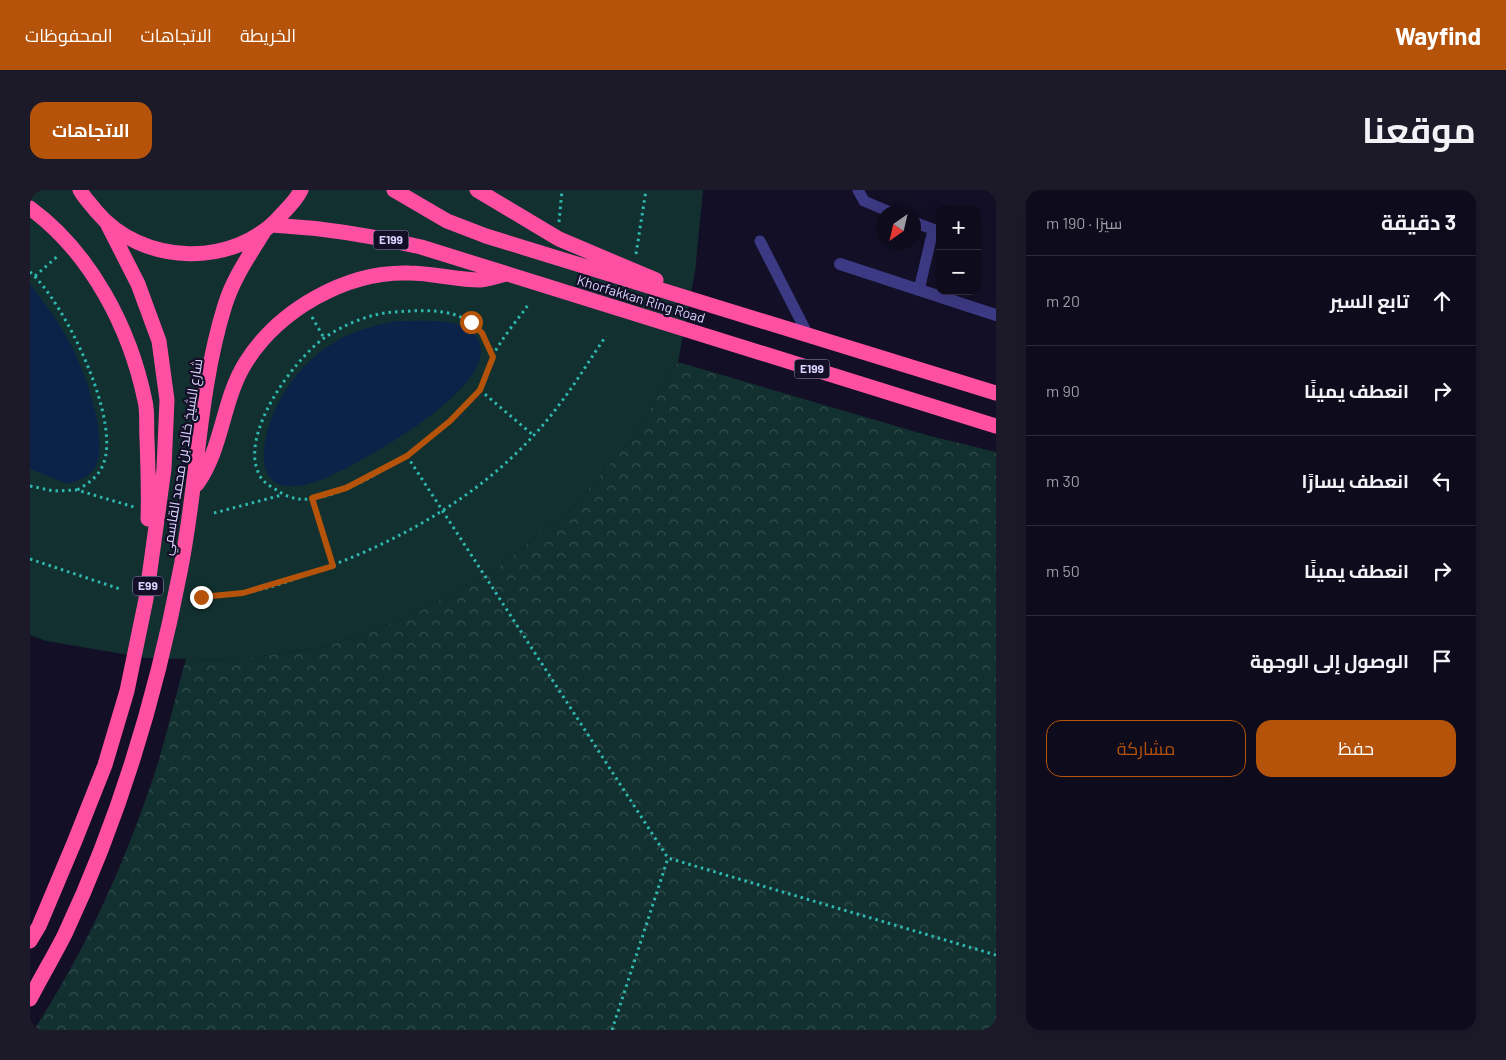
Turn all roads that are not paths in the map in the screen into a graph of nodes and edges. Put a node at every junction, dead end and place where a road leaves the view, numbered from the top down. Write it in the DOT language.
graph roads {
  1 [pos="301,190"];
  2 [pos="394,190"];
  3 [pos="477,190"];
  4 [pos="858,190"];
  5 [pos="79,191"];
  6 [pos="876,206"];
  7 [pos="30,208"];
  8 [pos="107,223"];
  9 [pos="921,225"];
  10 [pos="267,229"];
  11 [pos="936,231"];
  12 [pos="936,234"];
  13 [pos="760,241"];
  14 [pos="840,264"];
  15 [pos="506,274"];
  16 [pos="919,290"];
  17 [pos="936,292"];
  18 [pos="946,295"];
  19 [pos="723,309"];
  20 [pos="996,315"];
  21 [pos="808,335"];
  22 [pos="996,393"];
  23 [pos="996,426"];
  24 [pos="194,488"];
  25 [pos="146,599"];
  26 [pos="30,941"];
  27 [pos="30,999"];
  1 -- 10 [label="highway, شارع الشيخ خالد بن محمد القاسمي"];
  2 -- 19 [label="highway, Khorfakkan Ring Road / E199"];
  3 -- 19 [label="highway"];
  4 -- 6 [label="lane"];
  5 -- 8 [label="highway"];
  7 -- 25 [label="highway"];
  8 -- 10 [label="highway"];
  8 -- 25 [label="highway, شارع الشيخ خالد بن محمد القاسمي / E99"];
  9 -- 11 [label="lane"];
  10 -- 15 [label="highway, Khorfakkan Ring Road / E199"];
  10 -- 24 [label="highway, شارع الشيخ خالد بن محمد القاسمي / E99"];
  12 -- 16 [label="lane"];
  13 -- 21 [label="lane"];
  14 -- 16 [label="street"];
  15 -- 23 [label="highway, Khorfakkan Ring Road / E199"];
  15 -- 24 [label="highway"];
  16 -- 17 [label="street"];
  18 -- 20 [label="street"];
  19 -- 21 [label="highway, Khorfakkan Ring Road / E199"];
  21 -- 22 [label="highway, Khorfakkan Ring Road / E199"];
  24 -- 27 [label="highway, شارع الشيخ خالد بن محمد القاسمي / E99"];
  25 -- 26 [label="highway, شارع الشيخ خالد بن محمد القاسمي / E99"];
}
